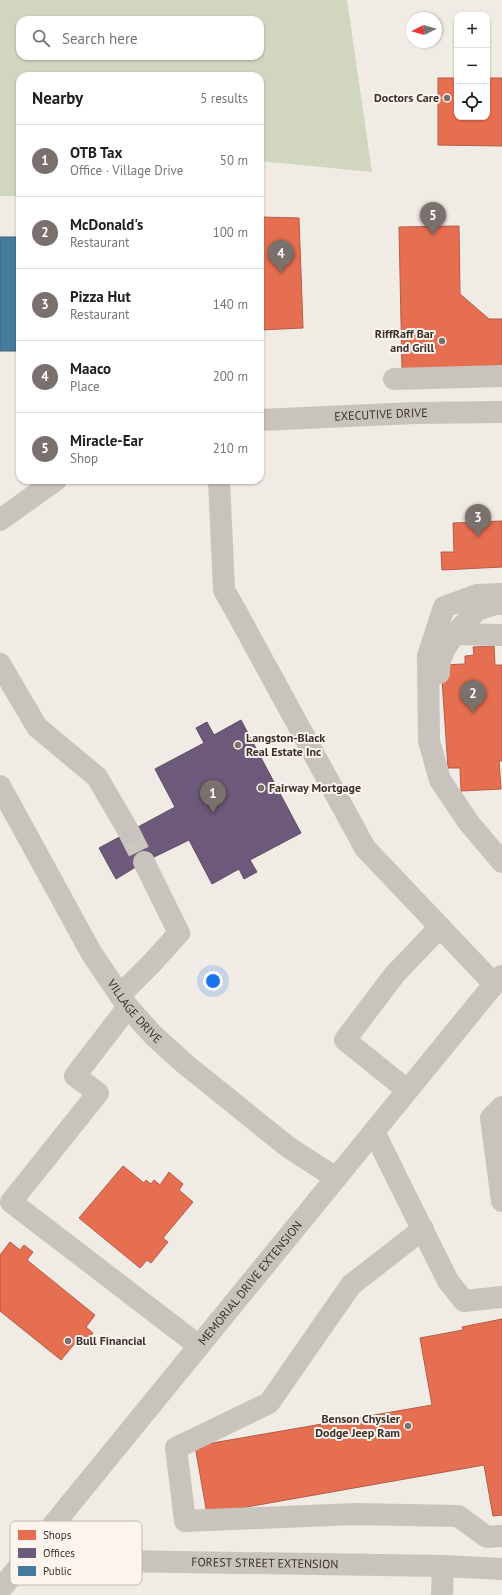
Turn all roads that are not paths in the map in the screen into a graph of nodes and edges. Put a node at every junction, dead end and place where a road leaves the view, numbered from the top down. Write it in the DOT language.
graph roads {
  1 [pos="502,376"];
  2 [pos="394,378"];
  3 [pos="502,412"];
  4 [pos="264,420"];
  5 [pos="50,484"];
  6 [pos="219,484"];
  7 [pos="0,520"];
  8 [pos="502,594"];
  9 [pos="502,604"];
  10 [pos="455,634"];
  11 [pos="502,635"];
  12 [pos="0,664"];
  13 [pos="440,780"];
  14 [pos="0,786"];
  15 [pos="130,832"];
  16 [pos="144,862"];
  17 [pos="502,862"];
  18 [pos="440,927"];
  19 [pos="498,980"];
  20 [pos="124,1001"];
  21 [pos="407,1090"];
  22 [pos="502,1107"];
  23 [pos="374,1132"];
  24 [pos="336,1178"];
  25 [pos="502,1201"];
  26 [pos="423,1230"];
  27 [pos="502,1297"];
  28 [pos="199,1346"];
  29 [pos="56,1521"];
  30 [pos="502,1536"];
  31 [pos="142,1562"];
  32 [pos="443,1566"];
  33 [pos="502,1569"];
  34 [pos="10,1578"];
  35 [pos="0,1590"];
  36 [pos="442,1595"];
  1 -- 2 [label="street"];
  3 -- 4 [label="street, EXECUTIVE DRIVE"];
  5 -- 7 [label="street"];
  6 -- 18 [label="street"];
  8 -- 13 [label="street"];
  9 -- 10 [label="street"];
  10 -- 11 [label="street"];
  10 -- 13 [label="street"];
  12 -- 15 [label="street"];
  13 -- 17 [label="street"];
  14 -- 20 [label="street, VILLAGE DRIVE"];
  16 -- 20 [label="street"];
  18 -- 19 [label="street"];
  18 -- 21 [label="street"];
  19 -- 21 [label="street, MEMORIAL DRIVE EXTENSION"];
  20 -- 24 [label="street, VILLAGE DRIVE"];
  20 -- 28 [label="street"];
  21 -- 23 [label="street, MEMORIAL DRIVE EXTENSION"];
  22 -- 25 [label="street"];
  23 -- 24 [label="street, MEMORIAL DRIVE EXTENSION"];
  23 -- 26 [label="street"];
  24 -- 28 [label="street, MEMORIAL DRIVE EXTENSION"];
  26 -- 27 [label="street"];
  26 -- 30 [label="street"];
  28 -- 29 [label="street, MEMORIAL DRIVE EXTENSION"];
  31 -- 32 [label="street, FOREST STREET EXTENSION"];
  32 -- 33 [label="street, FOREST STREET EXTENSION"];
  32 -- 36 [label="street"];
  34 -- 35 [label="street, MEMORIAL DRIVE EXTENSION"];
}
